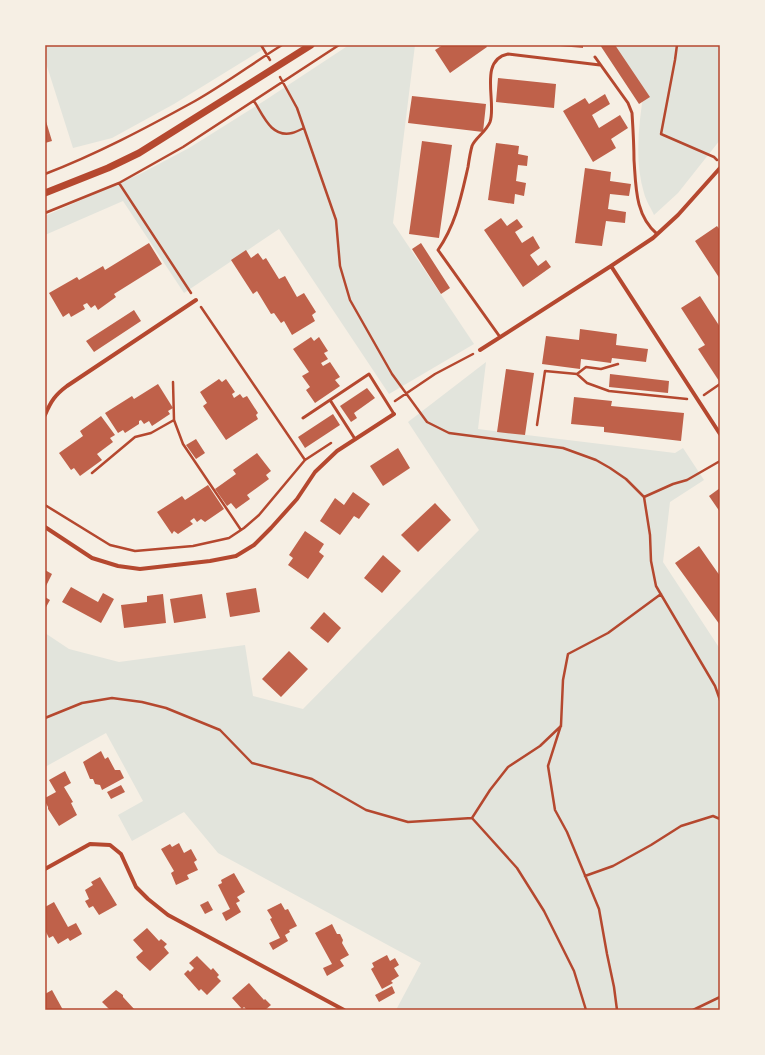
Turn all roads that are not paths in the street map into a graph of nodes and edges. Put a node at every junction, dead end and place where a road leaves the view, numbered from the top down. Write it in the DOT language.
graph roads {
  1 [pos="311,45"];
  2 [pos="595,57"];
  3 [pos="600,65"];
  4 [pos="720,168"];
  5 [pos="45,193"];
  6 [pos="657,234"];
  7 [pos="611,266"];
  8 [pos="196,300"];
  9 [pos="500,337"];
  10 [pos="480,350"];
  11 [pos="330,400"];
  12 [pos="394,414"];
  13 [pos="45,415"];
  14 [pos="303,418"];
  15 [pos="720,434"];
  16 [pos="355,439"];
  17 [pos="45,527"];
  18 [pos="45,869"];
  19 [pos="344,1010"];
  1 -- 5 [label="street"];
  2 -- 3 [label="lane"];
  3 -- 6 [label="lane"];
  3 -- 9 [label="lane"];
  4 -- 6 [label="street"];
  6 -- 7 [label="street"];
  7 -- 9 [label="street"];
  7 -- 15 [label="street"];
  8 -- 13 [label="street"];
  9 -- 10 [label="street"];
  11 -- 12 [label="lane"];
  11 -- 14 [label="lane"];
  11 -- 16 [label="lane"];
  12 -- 16 [label="street"];
  16 -- 17 [label="street"];
  18 -- 19 [label="street"];
}
